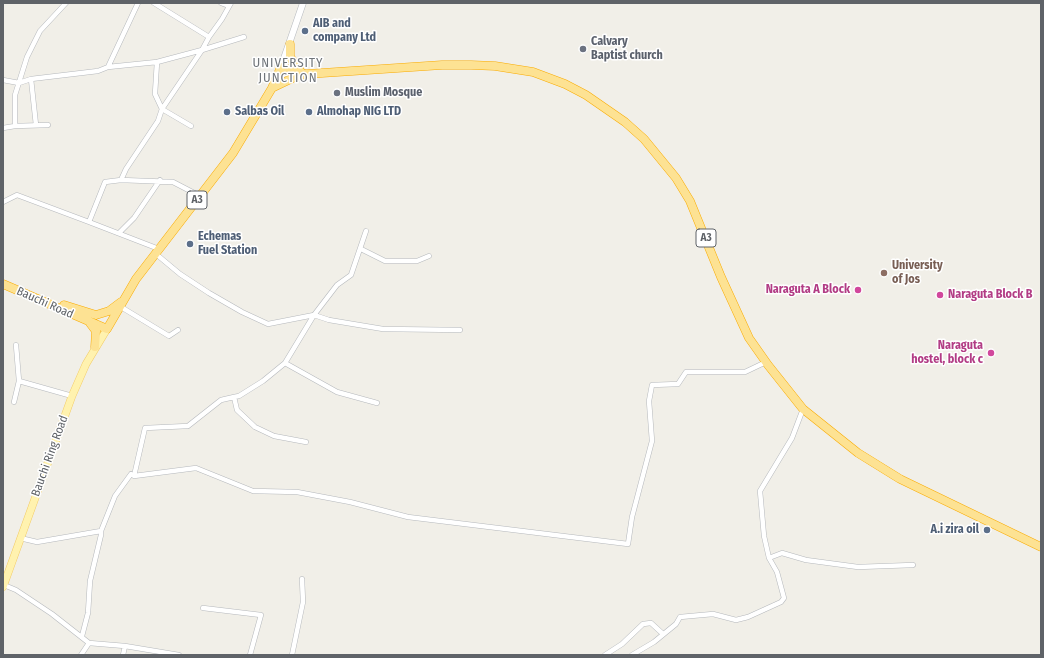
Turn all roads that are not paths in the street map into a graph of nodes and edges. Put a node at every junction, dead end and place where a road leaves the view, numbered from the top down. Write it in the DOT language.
graph roads {
  1 [pos="66,3"];
  2 [pos="138,3"];
  3 [pos="154,3"];
  4 [pos="221,3"];
  5 [pos="303,3"];
  6 [pos="230,5"];
  7 [pos="244,36"];
  8 [pos="209,37"];
  9 [pos="290,44"];
  10 [pos="202,50"];
  11 [pos="157,62"];
  12 [pos="108,67"];
  13 [pos="280,70"];
  14 [pos="302,74"];
  15 [pos="32,79"];
  16 [pos="3,80"];
  17 [pos="19,83"];
  18 [pos="272,88"];
  19 [pos="162,109"];
  20 [pos="36,125"];
  21 [pos="48,125"];
  22 [pos="15,126"];
  23 [pos="191,126"];
  24 [pos="3,128"];
  25 [pos="121,180"];
  26 [pos="160,180"];
  27 [pos="200,196"];
  28 [pos="3,202"];
  29 [pos="89,222"];
  30 [pos="366,231"];
  31 [pos="120,232"];
  32 [pos="361,249"];
  33 [pos="158,251"];
  34 [pos="430,256"];
  35 [pos="3,278"];
  36 [pos="3,284"];
  37 [pos="126,298"];
  38 [pos="121,307"];
  39 [pos="314,315"];
  40 [pos="88,321"];
  41 [pos="107,329"];
  42 [pos="178,330"];
  43 [pos="460,330"];
  44 [pos="16,345"];
  45 [pos="95,347"];
  46 [pos="766,362"];
  47 [pos="285,363"];
  48 [pos="19,381"];
  49 [pos="72,396"];
  50 [pos="234,397"];
  51 [pos="14,402"];
  52 [pos="377,403"];
  53 [pos="803,409"];
  54 [pos="306,442"];
  55 [pos="134,476"];
  56 [pos="101,531"];
  57 [pos="20,538"];
  58 [pos="1041,547"];
  59 [pos="769,558"];
  60 [pos="913,565"];
  61 [pos="302,579"];
  62 [pos="3,586"];
  63 [pos="203,608"];
  64 [pos="663,634"];
  65 [pos="82,636"];
  66 [pos="89,643"];
  67 [pos="125,646"];
  68 [pos="161,654"];
  69 [pos="81,655"];
  70 [pos="123,655"];
  71 [pos="179,655"];
  72 [pos="250,655"];
  73 [pos="292,655"];
  74 [pos="605,655"];
  75 [pos="632,655"];
  1 -- 17 [label="street"];
  2 -- 12 [label="street"];
  3 -- 8 [label="street"];
  4 -- 6 [label="street"];
  5 -- 9 [label="main road"];
  6 -- 8 [label="street"];
  7 -- 10 [label="street"];
  8 -- 10 [label="street"];
  9 -- 13 [label="main road"];
  9 -- 14 [label="highway"];
  10 -- 11 [label="street"];
  10 -- 19 [label="street"];
  11 -- 12 [label="street"];
  11 -- 19 [label="street"];
  12 -- 15 [label="street"];
  13 -- 14 [label="highway, A3"];
  13 -- 18 [label="highway, A3"];
  14 -- 18 [label="highway, A3"];
  14 -- 46 [label="highway, A3"];
  15 -- 17 [label="street"];
  15 -- 20 [label="street"];
  16 -- 17 [label="street"];
  17 -- 22 [label="street"];
  18 -- 27 [label="highway, A3"];
  19 -- 23 [label="street"];
  19 -- 25 [label="street"];
  20 -- 21 [label="street"];
  20 -- 22 [label="street"];
  22 -- 24 [label="street"];
  25 -- 26 [label="street"];
  25 -- 29 [label="street"];
  26 -- 27 [label="street"];
  26 -- 31 [label="street"];
  27 -- 33 [label="highway, A3"];
  28 -- 29 [label="street"];
  29 -- 31 [label="street"];
  30 -- 32 [label="street"];
  31 -- 33 [label="street"];
  32 -- 34 [label="street"];
  32 -- 39 [label="street"];
  33 -- 37 [label="highway, A3"];
  33 -- 39 [label="street"];
  35 -- 37 [label="highway, Bauchi Road / A3"];
  36 -- 40 [label="highway, Bauchi Road"];
  37 -- 38 [label="highway, A3"];
  38 -- 41 [label="highway, A3"];
  38 -- 42 [label="street"];
  39 -- 43 [label="street"];
  39 -- 47 [label="street"];
  40 -- 41 [label="highway, Bauchi Road"];
  40 -- 45 [label="highway"];
  41 -- 45 [label="main road, Bauchi Ring Road"];
  44 -- 48 [label="street"];
  45 -- 49 [label="main road, Bauchi Ring Road"];
  46 -- 53 [label="highway, A3"];
  46 -- 55 [label="street"];
  47 -- 50 [label="street"];
  47 -- 52 [label="street"];
  48 -- 49 [label="street"];
  48 -- 51 [label="street"];
  49 -- 57 [label="main road, Bauchi Ring Road"];
  50 -- 54 [label="street"];
  50 -- 55 [label="street"];
  53 -- 58 [label="highway, A3"];
  53 -- 59 [label="street"];
  55 -- 56 [label="street"];
  56 -- 57 [label="street"];
  56 -- 65 [label="street"];
  57 -- 62 [label="main road, Bauchi Ring Road"];
  59 -- 60 [label="street"];
  59 -- 64 [label="street"];
  61 -- 73 [label="street"];
  62 -- 65 [label="street"];
  63 -- 72 [label="street"];
  64 -- 74 [label="street"];
  64 -- 75 [label="street"];
  65 -- 66 [label="street"];
  66 -- 67 [label="street"];
  66 -- 69 [label="street"];
  67 -- 68 [label="street"];
  67 -- 70 [label="street"];
  68 -- 71 [label="street"];
}
